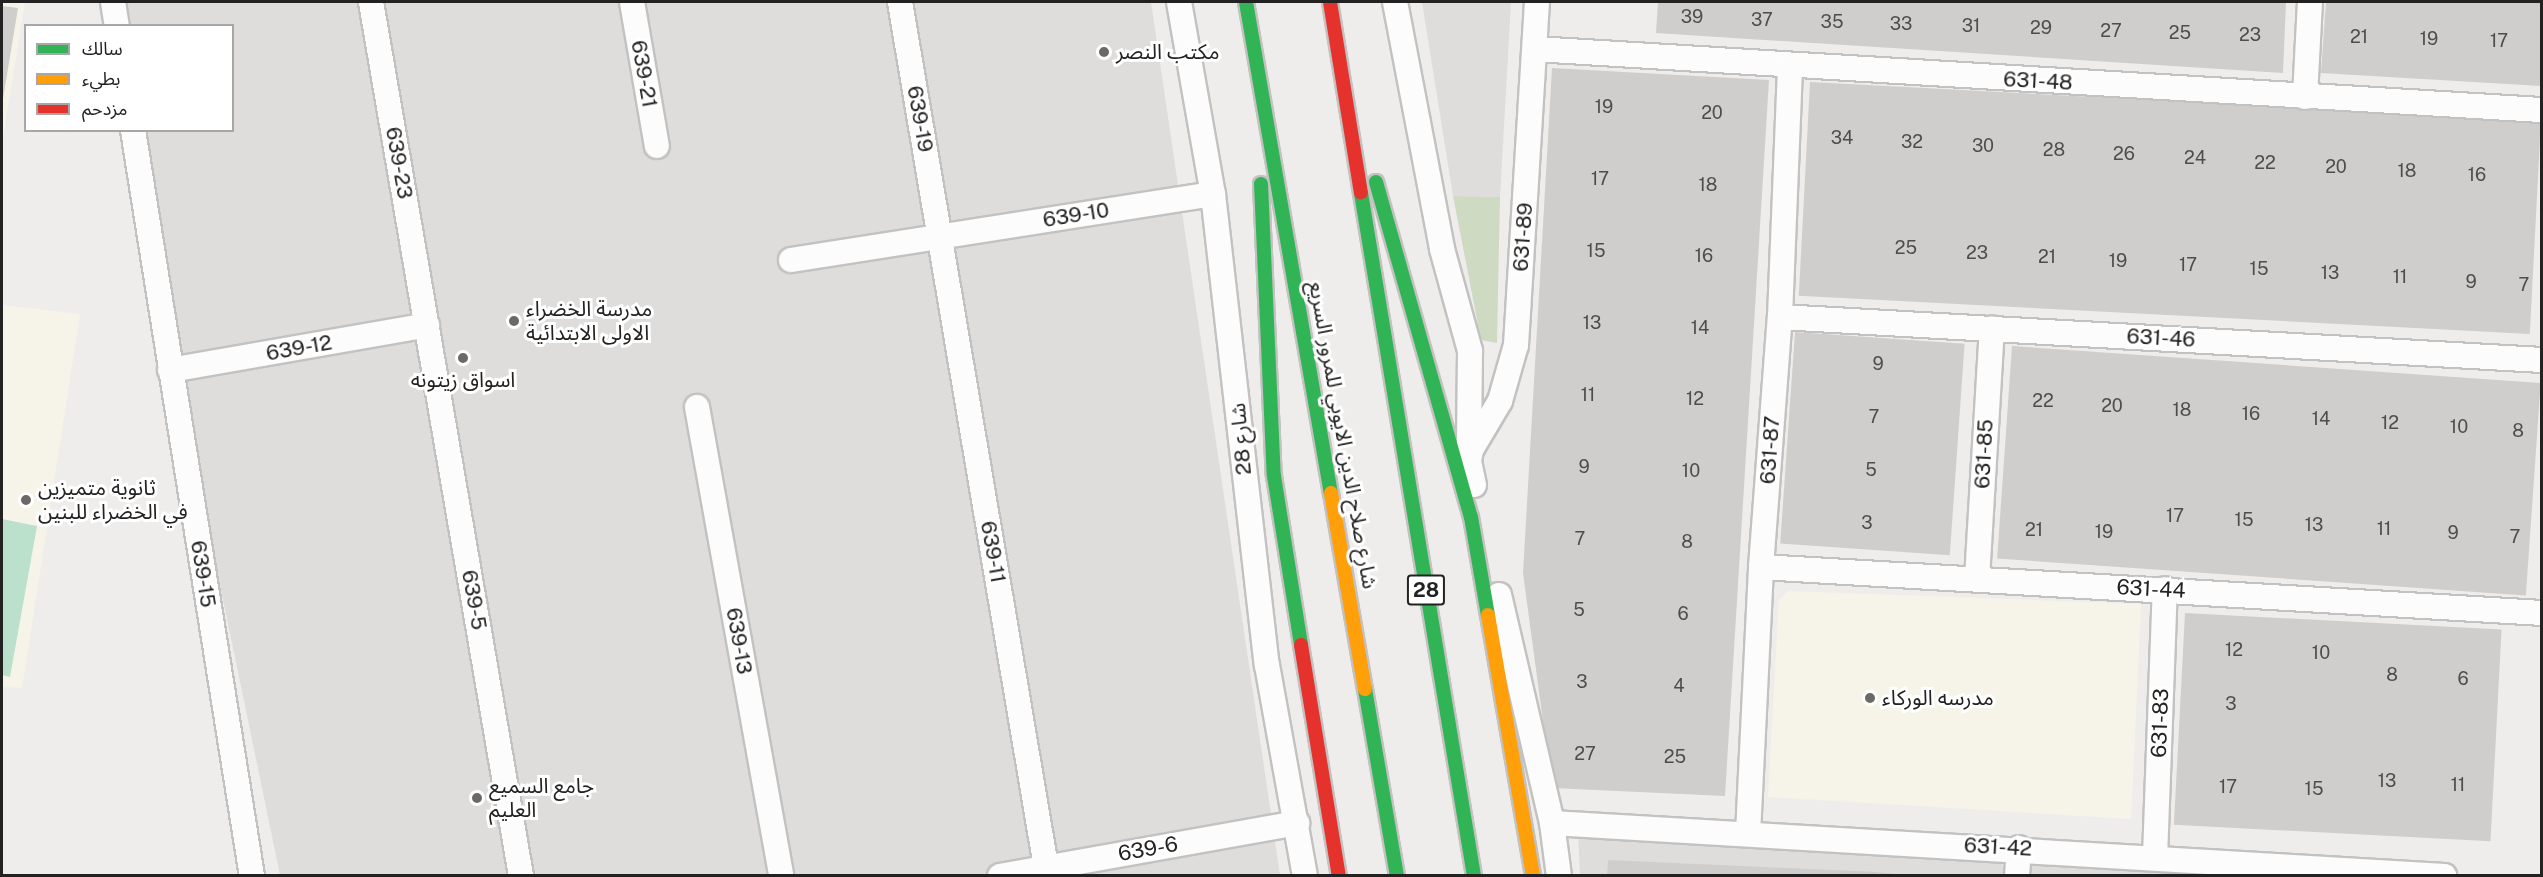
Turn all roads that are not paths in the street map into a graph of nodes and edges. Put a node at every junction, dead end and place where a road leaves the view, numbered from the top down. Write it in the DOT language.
graph roads {
  1 [pos="113,2"];
  2 [pos="371,2"];
  3 [pos="632,2"];
  4 [pos="900,2"];
  5 [pos="1179,2"];
  6 [pos="1246,2"];
  7 [pos="1330,2"];
  8 [pos="1395,2"];
  9 [pos="1537,2"];
  10 [pos="2310,2"];
  11 [pos="117,24"];
  12 [pos="1535,49"];
  13 [pos="1341,65"];
  14 [pos="1790,66"];
  15 [pos="1258,77"];
  16 [pos="2305,97"];
  17 [pos="2541,110"];
  18 [pos="133,132"];
  19 [pos="657,146"];
  20 [pos="1213,194"];
  21 [pos="939,236"];
  22 [pos="791,260"];
  23 [pos="1780,317"];
  24 [pos="427,325"];
  25 [pos="1992,328"];
  26 [pos="2541,360"];
  27 [pos="170,370"];
  28 [pos="697,407"];
  29 [pos="1469,461"];
  30 [pos="1471,517"];
  31 [pos="1761,567"];
  32 [pos="1977,579"];
  33 [pos="2165,589"];
  34 [pos="2541,613"];
  35 [pos="1297,823"];
  36 [pos="1552,823"];
  37 [pos="1748,834"];
  38 [pos="2019,848"];
  39 [pos="2155,857"];
  40 [pos="1046,867"];
  41 [pos="2275,870"];
  42 [pos="252,876"];
  43 [pos="521,876"];
  44 [pos="781,876"];
  45 [pos="1000,876"];
  46 [pos="1305,876"];
  47 [pos="1339,876"];
  48 [pos="1397,876"];
  49 [pos="1474,876"];
  50 [pos="1533,876"];
  51 [pos="1559,876"];
  52 [pos="2017,876"];
  53 [pos="2444,876"];
  1 -- 11 [label="street"];
  2 -- 24 [label="street, 639-23"];
  3 -- 19 [label="street, 639-21"];
  4 -- 21 [label="street, 639-19"];
  5 -- 20 [label="street, شارع 28"];
  6 -- 15 [label="highway, شارع صلاح الدين الايوبي للمرور السريع"];
  7 -- 13 [label="highway, 28"];
  8 -- 29 [label="street"];
  9 -- 12 [label="street, 631-89"];
  10 -- 16 [label="street"];
  12 -- 14 [label="street, 631-48"];
  12 -- 29 [label="street, 631-89"];
  13 -- 30 [label="highway"];
  13 -- 49 [label="highway, 28"];
  14 -- 16 [label="street, 631-48"];
  14 -- 23 [label="street, 631-87"];
  15 -- 47 [label="highway"];
  15 -- 48 [label="highway, شارع صلاح الدين الايوبي للمرور السريع"];
  16 -- 17 [label="street, 631-48"];
  18 -- 27 [label="street, 639-15"];
  20 -- 21 [label="street, 639-10"];
  20 -- 35 [label="street, شارع 28"];
  21 -- 22 [label="street, 639-10"];
  21 -- 40 [label="street, 639-11"];
  23 -- 25 [label="street, 631-46"];
  23 -- 31 [label="street, 631-87"];
  24 -- 27 [label="street, 639-12"];
  24 -- 43 [label="street, 639-5"];
  25 -- 26 [label="street, 631-46"];
  25 -- 32 [label="street, 631-85"];
  27 -- 42 [label="street, 639-15"];
  28 -- 44 [label="street, 639-13"];
  29 -- 30 [label="street"];
  29 -- 36 [label="street"];
  30 -- 50 [label="highway"];
  31 -- 32 [label="street, 631-44"];
  31 -- 37 [label="street, 631-87"];
  32 -- 33 [label="street, 631-44"];
  33 -- 34 [label="street, 631-44"];
  33 -- 39 [label="street, 631-83"];
  35 -- 40 [label="street, 639-6"];
  35 -- 46 [label="street, شارع 28"];
  36 -- 37 [label="street, 631-42"];
  36 -- 51 [label="street"];
  37 -- 38 [label="street, 631-42"];
  38 -- 39 [label="street, 631-42"];
  38 -- 52 [label="street"];
  39 -- 41 [label="street, 631-42"];
  40 -- 45 [label="street, 639-6"];
  41 -- 53 [label="street, 631-42"];
}
